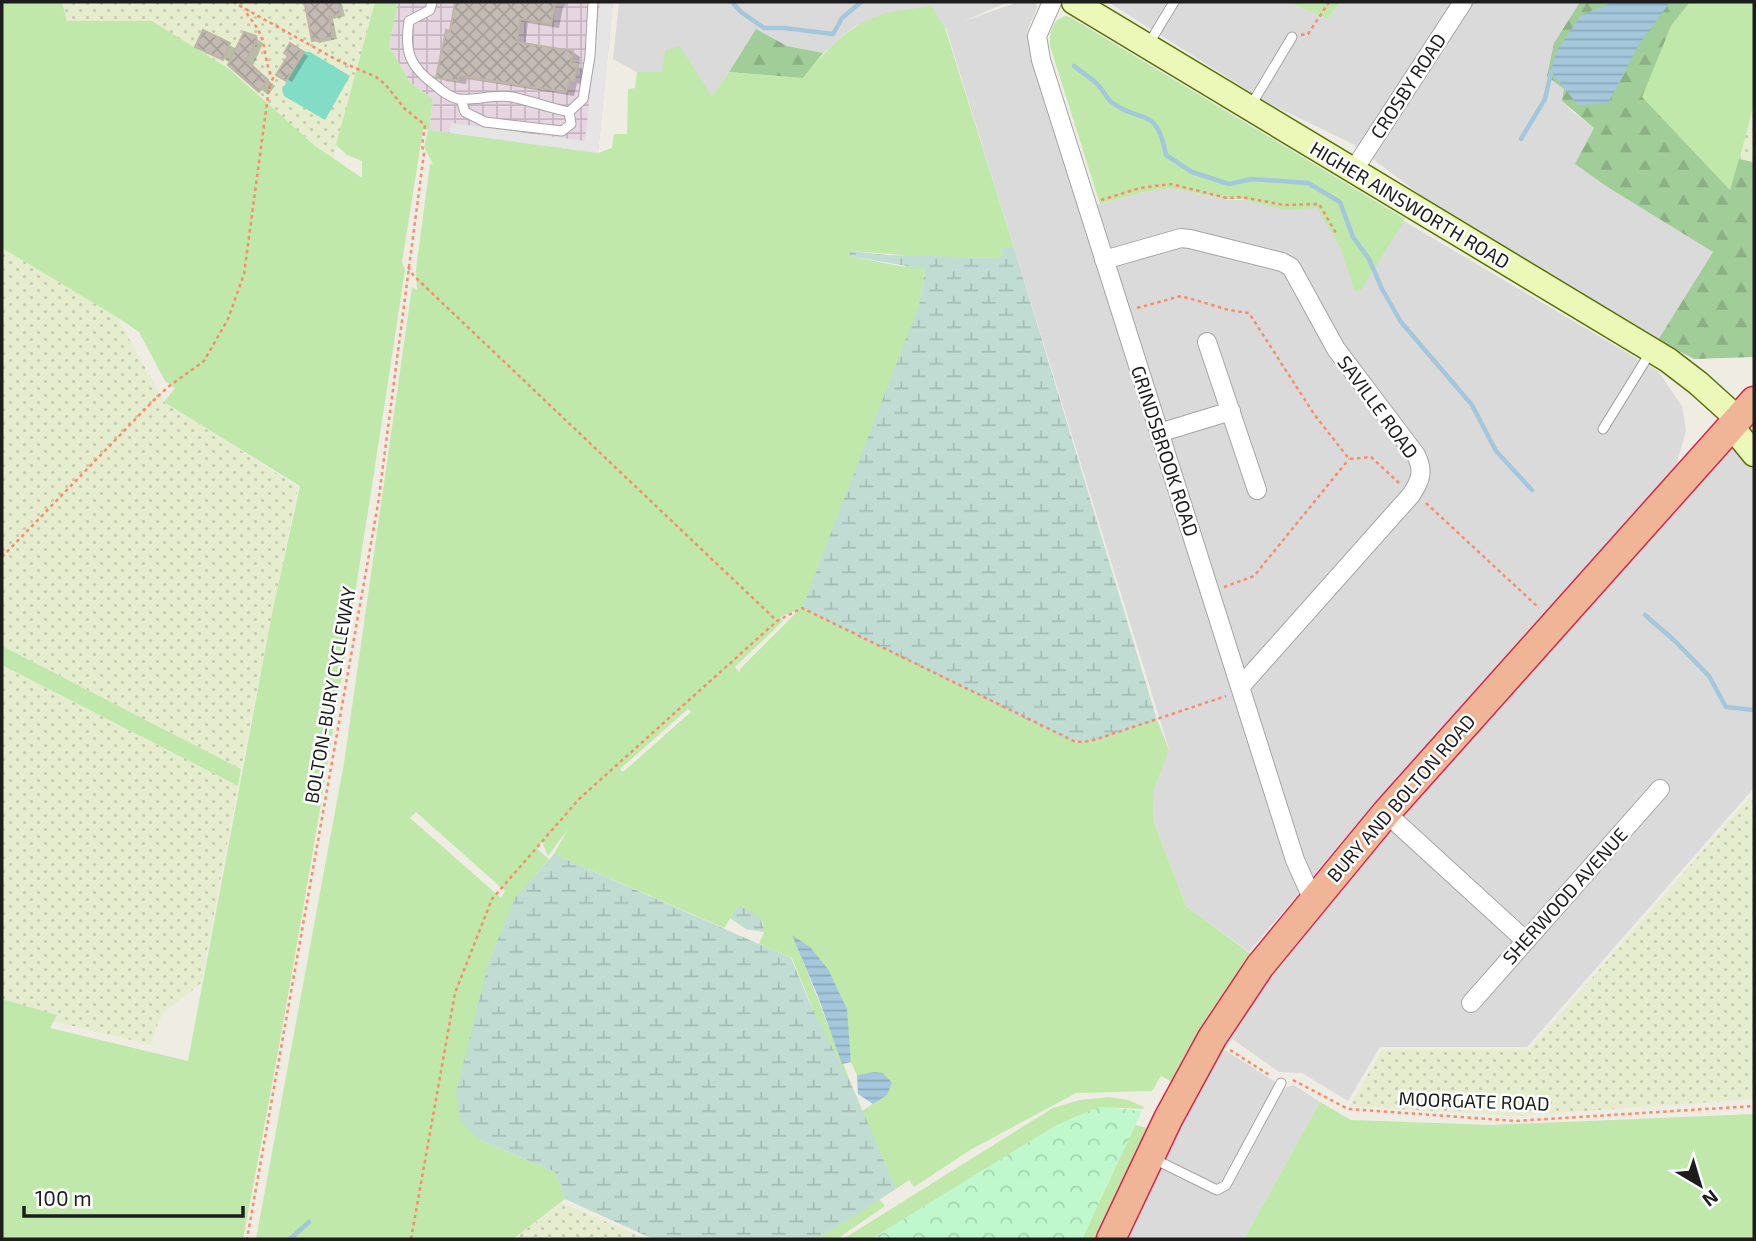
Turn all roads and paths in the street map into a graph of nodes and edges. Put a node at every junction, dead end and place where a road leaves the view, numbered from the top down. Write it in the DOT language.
graph roads {
  1 [pos="233,2"];
  2 [pos="432,2"];
  3 [pos="593,2"];
  4 [pos="1052,2"];
  5 [pos="1074,2"];
  6 [pos="1174,2"];
  7 [pos="1329,2"];
  8 [pos="1463,2"];
  9 [pos="242,8"];
  10 [pos="1292,37"];
  11 [pos="1148,47"];
  12 [pos="461,99"];
  13 [pos="1250,108"];
  14 [pos="569,112"];
  15 [pos="1353,171"];
  16 [pos="1086,204"];
  17 [pos="1336,233"];
  18 [pos="1104,260"];
  19 [pos="408,267"];
  20 [pos="1120,313"];
  21 [pos="1207,342"];
  22 [pos="1651,351"];
  23 [pos="1231,411"];
  24 [pos="1742,416"];
  25 [pos="1603,429"];
  26 [pos="1159,433"];
  27 [pos="1754,454"];
  28 [pos="1349,459"];
  29 [pos="1257,490"];
  30 [pos="1413,493"];
  31 [pos="2,558"];
  32 [pos="1210,593"];
  33 [pos="777,621"];
  34 [pos="1556,624"];
  35 [pos="1242,688"];
  36 [pos="1660,789"];
  37 [pos="1386,813"];
  38 [pos="1313,900"];
  39 [pos="1526,941"];
  40 [pos="1471,1003"];
  41 [pos="1212,1038"];
  42 [pos="1281,1083"];
  43 [pos="1754,1106"];
  44 [pos="1149,1157"];
  45 [pos="247,1239"];
  46 [pos="411,1239"];
  47 [pos="1111,1239"];
  1 -- 9 [label="path, BOLTON-BURY CYCLEWAY"];
  2 -- 12 [label="lane"];
  3 -- 14 [label="lane"];
  4 -- 16 [label="street, GRINDSBROOK ROAD"];
  5 -- 11 [label="main road, HIGHER AINSWORTH ROAD"];
  6 -- 11 [label="lane"];
  7 -- 10 [label="path"];
  8 -- 15 [label="street, CROSBY ROAD"];
  9 -- 19 [label="path, BOLTON-BURY CYCLEWAY"];
  9 -- 31 [label="path"];
  10 -- 13 [label="lane"];
  11 -- 13 [label="main road, HIGHER AINSWORTH ROAD"];
  12 -- 14 [label="lane"];
  12 -- 14 [label="lane"];
  13 -- 15 [label="main road, HIGHER AINSWORTH ROAD"];
  15 -- 22 [label="main road, HIGHER AINSWORTH ROAD"];
  16 -- 17 [label="path"];
  16 -- 18 [label="street, GRINDSBROOK ROAD"];
  18 -- 20 [label="street, GRINDSBROOK ROAD"];
  18 -- 30 [label="street, SAVILLE ROAD"];
  19 -- 33 [label="path"];
  19 -- 45 [label="path, BOLTON-BURY CYCLEWAY"];
  20 -- 26 [label="street, GRINDSBROOK ROAD"];
  20 -- 28 [label="path"];
  21 -- 23 [label="street"];
  22 -- 24 [label="main road, HIGHER AINSWORTH ROAD"];
  22 -- 25 [label="lane"];
  23 -- 26 [label="street"];
  23 -- 29 [label="street"];
  24 -- 27 [label="main road, HIGHER AINSWORTH ROAD"];
  24 -- 34 [label="highway, BURY AND BOLTON ROAD"];
  26 -- 32 [label="street, GRINDSBROOK ROAD"];
  28 -- 30 [label="path"];
  28 -- 32 [label="path"];
  30 -- 34 [label="path"];
  30 -- 35 [label="street"];
  32 -- 35 [label="street, GRINDSBROOK ROAD"];
  33 -- 35 [label="path"];
  33 -- 46 [label="path"];
  34 -- 37 [label="highway, BURY AND BOLTON ROAD"];
  35 -- 38 [label="street, GRINDSBROOK ROAD"];
  36 -- 39 [label="street, SHERWOOD AVENUE"];
  37 -- 38 [label="highway, BURY AND BOLTON ROAD"];
  37 -- 39 [label="street"];
  38 -- 41 [label="highway, BURY AND BOLTON ROAD"];
  39 -- 40 [label="street, SHERWOOD AVENUE"];
  41 -- 42 [label="path, MOORGATE ROAD"];
  41 -- 44 [label="highway, BURY AND BOLTON ROAD"];
  42 -- 43 [label="path, MOORGATE ROAD"];
  42 -- 44 [label="lane"];
  44 -- 47 [label="highway, BURY AND BOLTON ROAD"];
}
